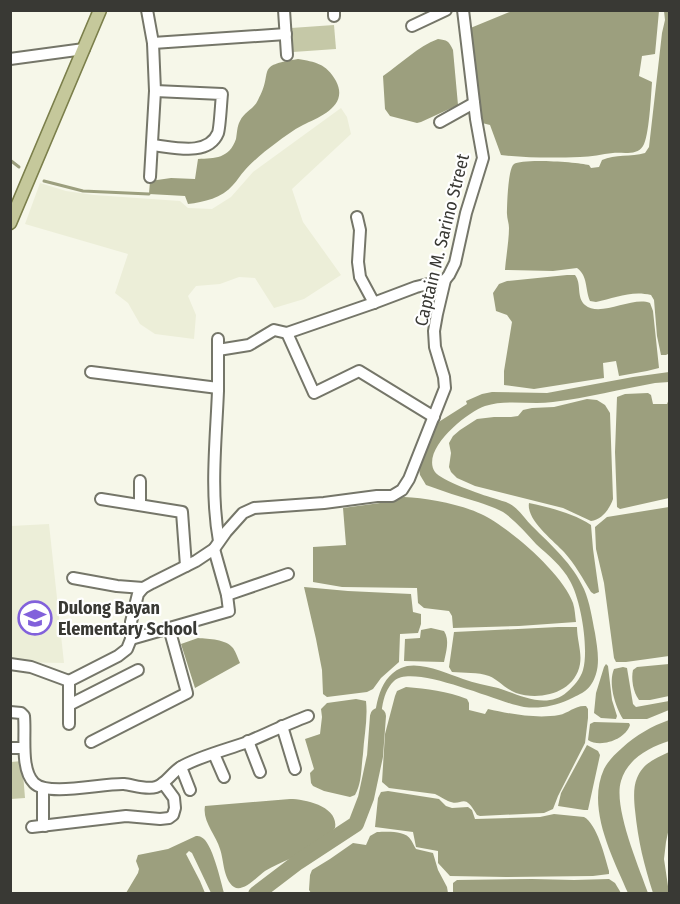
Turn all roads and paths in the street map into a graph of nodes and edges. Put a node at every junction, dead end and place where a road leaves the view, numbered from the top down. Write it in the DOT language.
graph roads {
  1 [pos="100,10"];
  2 [pos="147,10"];
  3 [pos="284,10"];
  4 [pos="446,10"];
  5 [pos="463,10"];
  6 [pos="412,26"];
  7 [pos="286,34"];
  8 [pos="153,43"];
  9 [pos="84,49"];
  10 [pos="287,55"];
  11 [pos="10,59"];
  12 [pos="155,91"];
  13 [pos="474,103"];
  14 [pos="440,122"];
  15 [pos="152,145"];
  16 [pos="150,177"];
  17 [pos="357,217"];
  18 [pos="10,223"];
  19 [pos="445,280"];
  20 [pos="374,303"];
  21 [pos="287,333"];
  22 [pos="91,372"];
  23 [pos="218,388"];
  24 [pos="434,417"];
  25 [pos="140,481"];
  26 [pos="102,499"];
  27 [pos="140,505"];
  28 [pos="216,545"];
  29 [pos="186,566"];
  30 [pos="288,574"];
  31 [pos="74,578"];
  32 [pos="143,588"];
  33 [pos="227,595"];
  34 [pos="169,628"];
  35 [pos="131,639"];
  36 [pos="10,664"];
  37 [pos="138,670"];
  38 [pos="69,681"];
  39 [pos="69,705"];
  40 [pos="10,712"];
  41 [pos="308,716"];
  42 [pos="69,724"];
  43 [pos="282,726"];
  44 [pos="248,741"];
  45 [pos="91,742"];
  46 [pos="10,748"];
  47 [pos="24,748"];
  48 [pos="214,754"];
  49 [pos="181,767"];
  50 [pos="295,769"];
  51 [pos="260,772"];
  52 [pos="224,777"];
  53 [pos="163,783"];
  54 [pos="44,788"];
  55 [pos="190,790"];
  56 [pos="45,826"];
  57 [pos="32,827"];
  1 -- 9 [label="main road"];
  2 -- 8 [label="street"];
  3 -- 7 [label="street"];
  4 -- 6 [label="street"];
  5 -- 13 [label="street, Captain M. Sarino Street"];
  7 -- 8 [label="street"];
  7 -- 10 [label="street"];
  8 -- 12 [label="street"];
  9 -- 11 [label="street"];
  9 -- 18 [label="main road"];
  12 -- 15 [label="street"];
  12 -- 15 [label="street"];
  13 -- 14 [label="street"];
  13 -- 19 [label="street, Captain M. Sarino Street"];
  15 -- 16 [label="street"];
  17 -- 20 [label="street"];
  19 -- 20 [label="street"];
  19 -- 24 [label="street, Captain M. Sarino Street"];
  20 -- 21 [label="street"];
  21 -- 23 [label="street"];
  21 -- 24 [label="street"];
  22 -- 23 [label="street"];
  23 -- 28 [label="street"];
  24 -- 28 [label="street, Captain M. Sarino Street"];
  25 -- 27 [label="street"];
  26 -- 27 [label="street"];
  27 -- 29 [label="street"];
  28 -- 29 [label="street, Captain M. Sarino Street"];
  28 -- 33 [label="street"];
  29 -- 32 [label="street, Captain M. Sarino Street"];
  30 -- 33 [label="street"];
  31 -- 32 [label="street"];
  32 -- 35 [label="street"];
  33 -- 34 [label="street"];
  34 -- 35 [label="street"];
  34 -- 45 [label="street"];
  35 -- 38 [label="street"];
  36 -- 38 [label="street"];
  37 -- 39 [label="street"];
  38 -- 39 [label="street"];
  39 -- 42 [label="street"];
  40 -- 47 [label="street"];
  41 -- 43 [label="street"];
  43 -- 44 [label="street"];
  43 -- 50 [label="street"];
  44 -- 48 [label="street"];
  44 -- 51 [label="street"];
  46 -- 47 [label="street"];
  47 -- 54 [label="street"];
  48 -- 49 [label="street"];
  48 -- 52 [label="street"];
  49 -- 53 [label="street"];
  49 -- 55 [label="street"];
  53 -- 54 [label="street"];
  53 -- 56 [label="street"];
  54 -- 56 [label="street"];
  56 -- 57 [label="street"];
}
